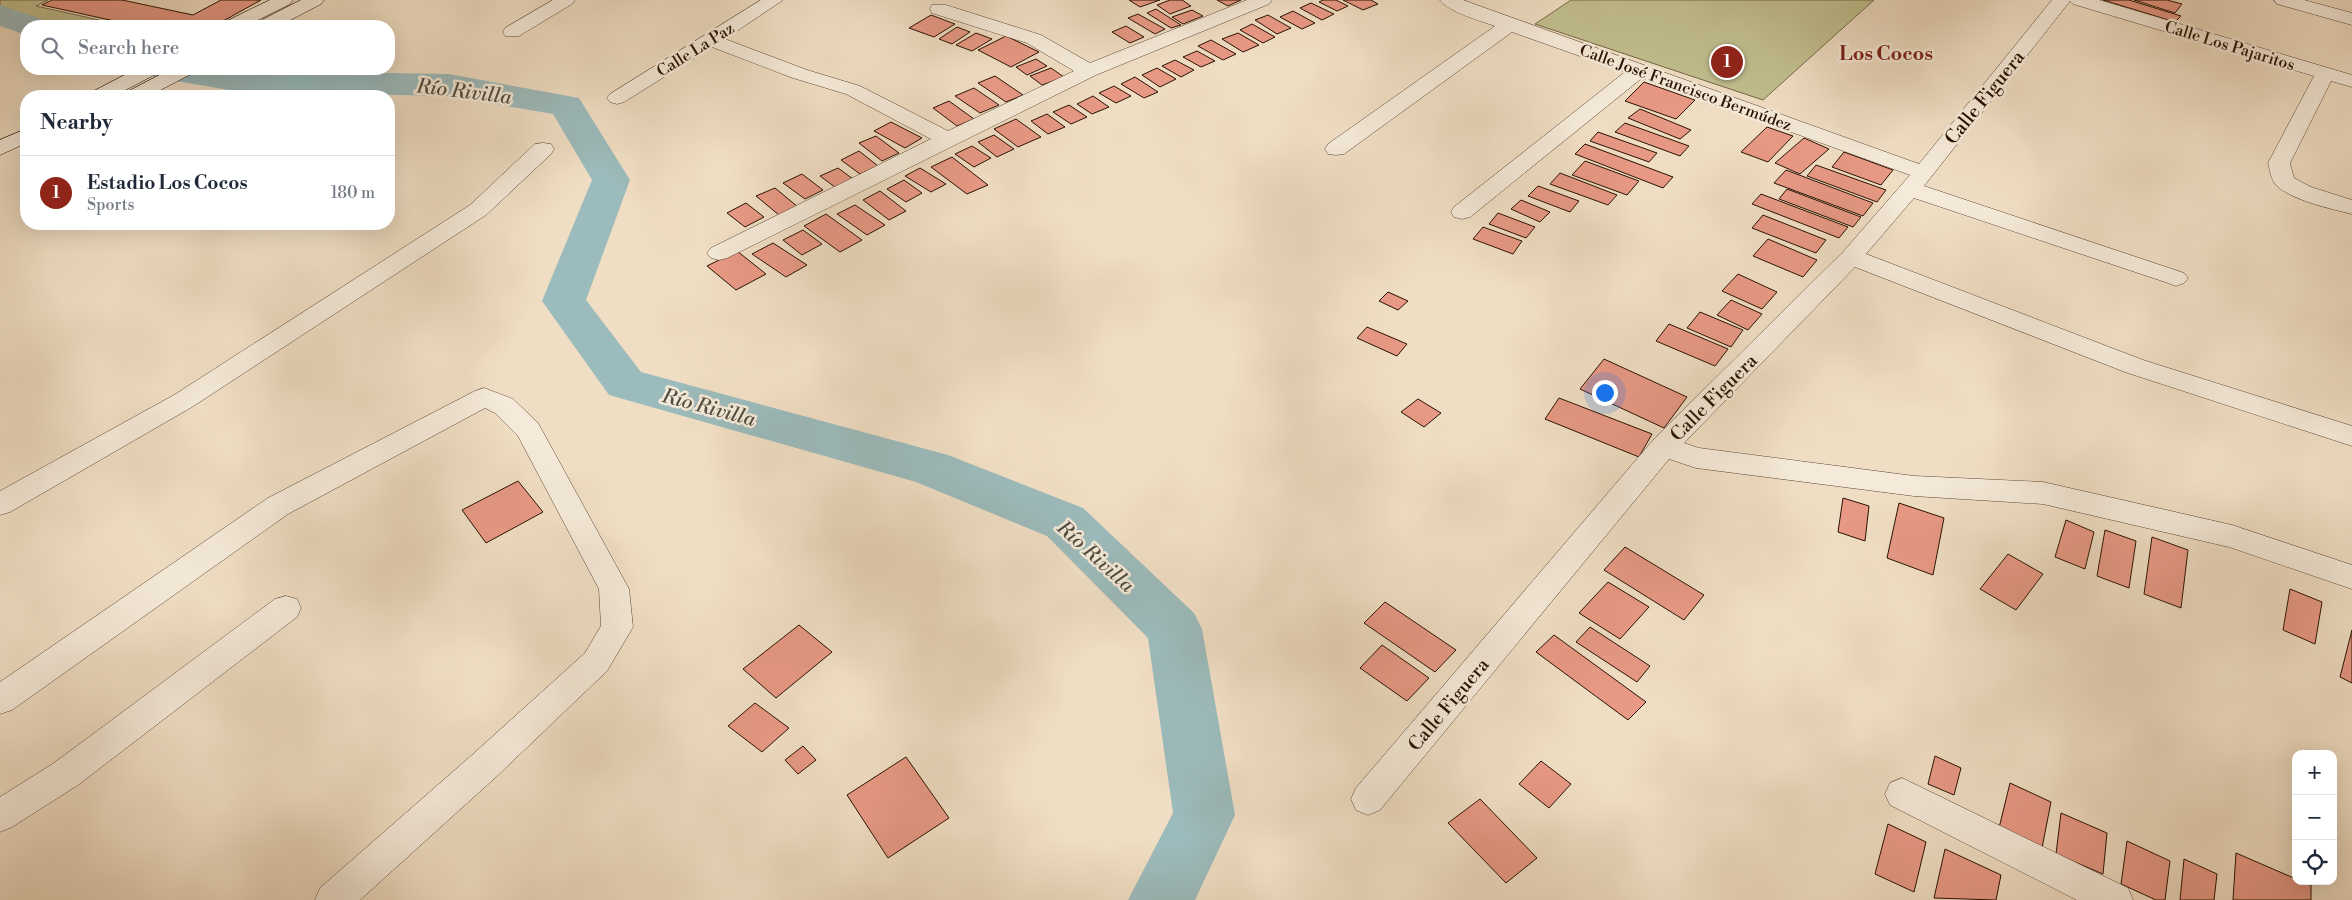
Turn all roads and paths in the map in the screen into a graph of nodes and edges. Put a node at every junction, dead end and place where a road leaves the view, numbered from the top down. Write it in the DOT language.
graph roads {
  1 [pos="284,0"];
  2 [pos="315,0"];
  3 [pos="566,0"];
  4 [pos="774,0"];
  5 [pos="1264,0"];
  6 [pos="1449,0"];
  7 [pos="2062,0"];
  8 [pos="2079,0"];
  9 [pos="2283,0"];
  10 [pos="939,9"];
  11 [pos="2352,19"];
  12 [pos="244,20"];
  13 [pos="277,20"];
  14 [pos="1510,24"];
  15 [pos="512,32"];
  16 [pos="710,40"];
  17 [pos="1640,70"];
  18 [pos="1089,71"];
  19 [pos="2326,74"];
  20 [pos="139,75"];
  21 [pos="174,75"];
  22 [pos="2352,81"];
  23 [pos="111,90"];
  24 [pos="146,90"];
  25 [pos="616,98"];
  26 [pos="20,138"];
  27 [pos="948,139"];
  28 [pos="0,149"];
  29 [pos="543,149"];
  30 [pos="1336,149"];
  31 [pos="20,156"];
  32 [pos="0,166"];
  33 [pos="1916,180"];
  34 [pos="2352,207"];
  35 [pos="1462,212"];
  36 [pos="719,253"];
  37 [pos="1851,257"];
  38 [pos="2176,278"];
  39 [pos="2352,436"];
  40 [pos="1664,446"];
  41 [pos="0,504"];
  42 [pos="2352,577"];
  43 [pos="286,608"];
  44 [pos="0,700"];
  45 [pos="1902,794"];
  46 [pos="1368,799"];
  47 [pos="0,816"];
  48 [pos="333,900"];
  49 [pos="2115,900"];
  1 -- 12 [label="street"];
  2 -- 13 [label="street"];
  3 -- 15 [label="street"];
  4 -- 16 [label="street, Calle La Paz"];
  5 -- 18 [label="street"];
  6 -- 14 [label="street, Calle José Francisco Bermúdez"];
  7 -- 33 [label="street, Calle Figuera"];
  8 -- 19 [label="street, Calle Los Pajaritos"];
  9 -- 11 [label="street"];
  10 -- 18 [label="street"];
  14 -- 17 [label="street, Calle José Francisco Bermúdez"];
  14 -- 30 [label="street"];
  16 -- 25 [label="street, Calle La Paz"];
  16 -- 27 [label="street"];
  17 -- 33 [label="street, Calle José Francisco Bermúdez"];
  17 -- 35 [label="street"];
  18 -- 27 [label="street"];
  19 -- 22 [label="street, Calle Los Pajaritos"];
  19 -- 34 [label="street"];
  20 -- 23 [label="street"];
  21 -- 24 [label="street"];
  26 -- 28 [label="street"];
  27 -- 36 [label="street"];
  29 -- 41 [label="street"];
  31 -- 32 [label="street"];
  33 -- 37 [label="street, Calle Figuera"];
  33 -- 38 [label="street, Calle José Francisco Bermúdez"];
  37 -- 39 [label="street"];
  37 -- 40 [label="street, Calle Figuera"];
  40 -- 42 [label="street"];
  40 -- 46 [label="street, Calle Figuera"];
  43 -- 47 [label="street"];
  44 -- 48 [label="street"];
  45 -- 49 [label="street"];
}
